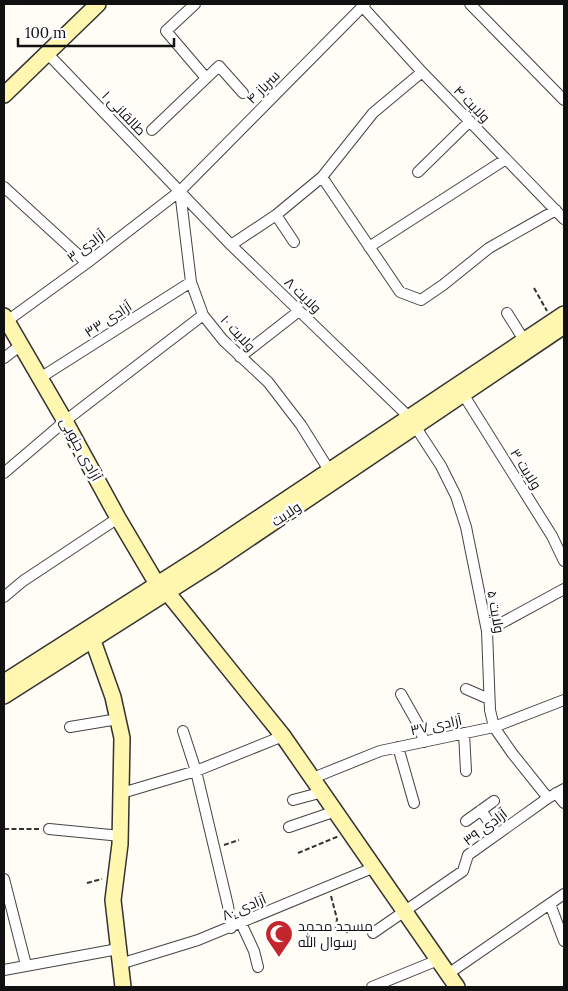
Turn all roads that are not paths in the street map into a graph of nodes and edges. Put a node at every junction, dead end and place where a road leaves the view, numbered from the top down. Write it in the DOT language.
graph roads {
  1 [pos="98,4"];
  2 [pos="195,4"];
  3 [pos="470,4"];
  4 [pos="364,5"];
  5 [pos="48,54"];
  6 [pos="422,72"];
  7 [pos="206,78"];
  8 [pos="243,93"];
  9 [pos="4,96"];
  10 [pos="564,100"];
  11 [pos="470,121"];
  12 [pos="152,130"];
  13 [pos="506,158"];
  14 [pos="418,172"];
  15 [pos="322,177"];
  16 [pos="4,187"];
  17 [pos="180,191"];
  18 [pos="556,210"];
  19 [pos="276,215"];
  20 [pos="564,219"];
  21 [pos="294,242"];
  22 [pos="231,245"];
  23 [pos="369,247"];
  24 [pos="87,263"];
  25 [pos="191,282"];
  26 [pos="299,311"];
  27 [pos="507,313"];
  28 [pos="203,315"];
  29 [pos="5,318"];
  30 [pos="560,321"];
  31 [pos="524,340"];
  32 [pos="21,345"];
  33 [pos="240,357"];
  34 [pos="4,358"];
  35 [pos="40,378"];
  36 [pos="463,394"];
  37 [pos="65,420"];
  38 [pos="412,421"];
  39 [pos="329,470"];
  40 [pos="4,473"];
  41 [pos="118,518"];
  42 [pos="564,561"];
  43 [pos="162,588"];
  44 [pos="564,589"];
  45 [pos="4,597"];
  46 [pos="487,631"];
  47 [pos="92,638"];
  48 [pos="4,682"];
  49 [pos="466,689"];
  50 [pos="401,694"];
  51 [pos="4,696"];
  52 [pos="490,699"];
  53 [pos="564,700"];
  54 [pos="118,719"];
  55 [pos="70,727"];
  56 [pos="494,727"];
  57 [pos="183,731"];
  58 [pos="464,733"];
  59 [pos="283,736"];
  60 [pos="424,742"];
  61 [pos="398,747"];
  62 [pos="466,770"];
  63 [pos="196,771"];
  64 [pos="313,778"];
  65 [pos="323,792"];
  66 [pos="122,793"];
  67 [pos="556,793"];
  68 [pos="293,800"];
  69 [pos="494,801"];
  70 [pos="414,803"];
  71 [pos="564,803"];
  72 [pos="481,810"];
  73 [pos="336,811"];
  74 [pos="466,821"];
  75 [pos="289,827"];
  76 [pos="49,829"];
  77 [pos="497,834"];
  78 [pos="120,836"];
  79 [pos="375,867"];
  80 [pos="4,879"];
  81 [pos="564,894"];
  82 [pos="550,904"];
  83 [pos="405,911"];
  84 [pos="242,923"];
  85 [pos="231,928"];
  86 [pos="373,933"];
  87 [pos="564,941"];
  88 [pos="119,956"];
  89 [pos="438,960"];
  90 [pos="26,965"];
  91 [pos="258,967"];
  92 [pos="4,970"];
  93 [pos="448,974"];
  94 [pos="123,987"];
  95 [pos="372,987"];
  96 [pos="457,987"];
  1 -- 5 [label="main road"];
  2 -- 7 [label="street"];
  3 -- 10 [label="street"];
  4 -- 6 [label="street, ولایت ۴"];
  4 -- 17 [label="street, سرباز ۴"];
  5 -- 9 [label="main road"];
  5 -- 17 [label="street, طالقانی ۱"];
  6 -- 11 [label="street, ولایت ۴"];
  6 -- 15 [label="street"];
  7 -- 8 [label="street"];
  7 -- 12 [label="street"];
  11 -- 13 [label="street, ولایت ۴"];
  11 -- 14 [label="street"];
  13 -- 18 [label="street, ولایت ۴"];
  13 -- 23 [label="street"];
  15 -- 19 [label="street"];
  15 -- 23 [label="street"];
  16 -- 24 [label="street"];
  17 -- 22 [label="street, ولایت ۸"];
  17 -- 24 [label="street, آزادی ۳"];
  17 -- 25 [label="street, ولایت ۱۰"];
  18 -- 20 [label="street, ولایت ۴"];
  18 -- 23 [label="street"];
  19 -- 21 [label="street"];
  19 -- 22 [label="street"];
  22 -- 26 [label="street, ولایت ۸"];
  24 -- 29 [label="street, آزادی ۳"];
  25 -- 28 [label="street, ولایت ۱۰"];
  25 -- 35 [label="street, آزادی ۳۳"];
  26 -- 33 [label="street"];
  26 -- 38 [label="street, ولایت ۸"];
  27 -- 31 [label="street"];
  28 -- 33 [label="street, ولایت ۱۰"];
  28 -- 37 [label="street"];
  29 -- 32 [label="main road, آزادی جنوبی"];
  30 -- 31 [label="main road, ولایت"];
  30 -- 36 [label="main road, ولایت"];
  31 -- 38 [label="main road, ولایت"];
  32 -- 34 [label="street"];
  32 -- 35 [label="main road, آزادی جنوبی"];
  33 -- 39 [label="street, ولایت ۱۰"];
  35 -- 37 [label="main road, آزادی جنوبی"];
  36 -- 38 [label="main road, ولایت"];
  36 -- 42 [label="street, ولایت ۳"];
  37 -- 40 [label="street"];
  37 -- 41 [label="main road, آزادی جنوبی"];
  38 -- 39 [label="main road, ولایت"];
  38 -- 43 [label="main road, ولایت"];
  38 -- 46 [label="street, ولایت ۵"];
  39 -- 43 [label="main road, ولایت"];
  41 -- 43 [label="main road, آزادی جنوبی"];
  41 -- 45 [label="street"];
  43 -- 47 [label="main road, ولایت"];
  43 -- 48 [label="main road, ولایت"];
  43 -- 59 [label="main road, آزادی جنوبی"];
  44 -- 46 [label="street"];
  46 -- 52 [label="street, ولایت ۵"];
  47 -- 51 [label="main road, ولایت"];
  47 -- 54 [label="main road"];
  49 -- 52 [label="street"];
  50 -- 60 [label="street"];
  52 -- 56 [label="street, ولایت ۵"];
  53 -- 56 [label="street, آزادی ۳۷"];
  54 -- 55 [label="street"];
  54 -- 66 [label="main road"];
  56 -- 58 [label="street, آزادی ۳۷"];
  56 -- 67 [label="street, ولایت ۵"];
  57 -- 63 [label="street"];
  58 -- 60 [label="street, آزادی ۳۷"];
  58 -- 62 [label="street"];
  59 -- 63 [label="street"];
  59 -- 64 [label="main road, آزادی جنوبی"];
  60 -- 61 [label="street, آزادی ۳۷"];
  61 -- 64 [label="street, آزادی ۳۷"];
  61 -- 70 [label="street"];
  63 -- 66 [label="street"];
  63 -- 85 [label="street"];
  64 -- 65 [label="main road, آزادی جنوبی"];
  65 -- 68 [label="street"];
  65 -- 73 [label="main road, آزادی جنوبی"];
  66 -- 78 [label="main road"];
  67 -- 71 [label="street, ولایت ۵"];
  67 -- 77 [label="street, آزادی ۳۹"];
  69 -- 72 [label="street"];
  72 -- 74 [label="street"];
  72 -- 77 [label="street"];
  73 -- 75 [label="street"];
  73 -- 79 [label="main road, آزادی جنوبی"];
  76 -- 78 [label="street"];
  77 -- 83 [label="street, آزادی ۳۹"];
  78 -- 88 [label="main road"];
  79 -- 83 [label="main road, آزادی جنوبی"];
  79 -- 84 [label="street, آزادی ۸۰"];
  80 -- 90 [label="street"];
  81 -- 82 [label="street"];
  82 -- 87 [label="street"];
  82 -- 93 [label="street"];
  83 -- 86 [label="street, آزادی ۳۹"];
  83 -- 89 [label="main road, آزادی جنوبی"];
  84 -- 85 [label="street, آزادی ۸۰"];
  84 -- 91 [label="street"];
  85 -- 88 [label="street, آزادی ۸۰"];
  88 -- 90 [label="street, آزادی ۸۰"];
  88 -- 94 [label="main road"];
  89 -- 93 [label="main road, آزادی جنوبی"];
  89 -- 95 [label="street"];
  90 -- 92 [label="street, آزادی ۸۰"];
  93 -- 96 [label="main road, آزادی جنوبی"];
}
